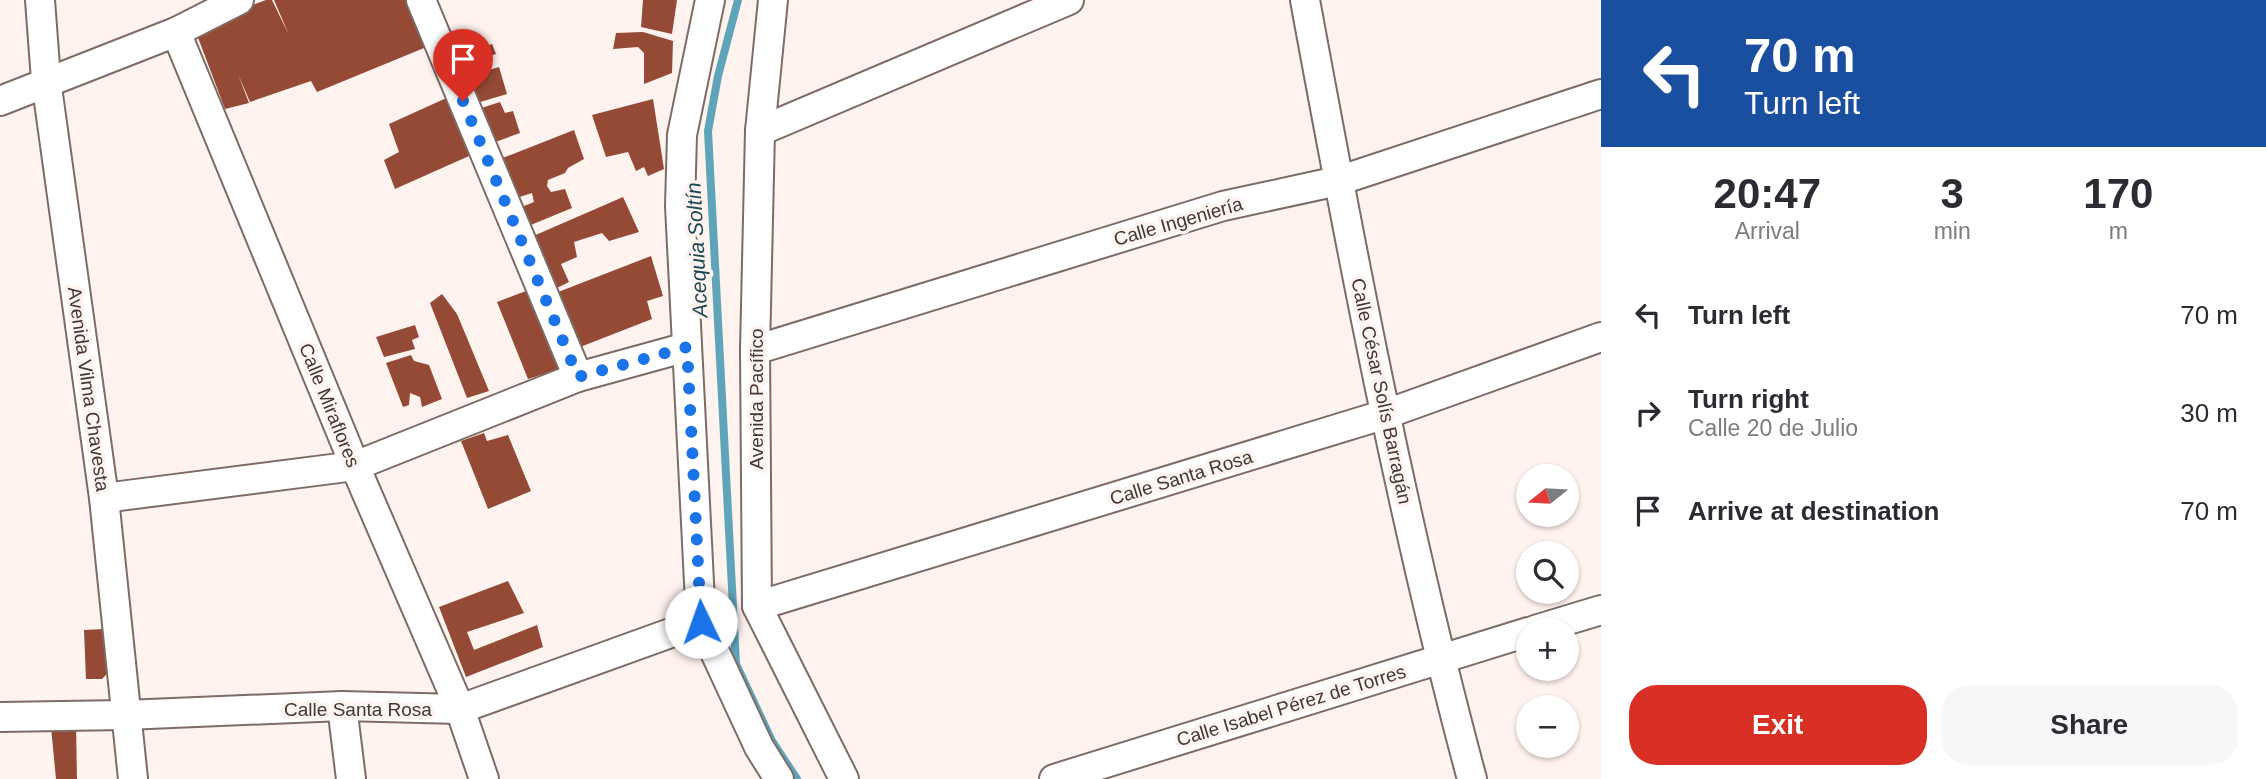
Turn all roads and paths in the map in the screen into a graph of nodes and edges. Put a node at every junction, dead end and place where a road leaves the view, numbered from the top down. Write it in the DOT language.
graph roads {
  1 [pos="40,0"];
  2 [pos="239,0"];
  3 [pos="421,0"];
  4 [pos="710,0"];
  5 [pos="774,0"];
  6 [pos="1069,0"];
  7 [pos="1306,0"];
  8 [pos="176,32"];
  9 [pos="46,80"];
  10 [pos="1601,94"];
  11 [pos="0,101"];
  12 [pos="760,131"];
  13 [pos="1339,180"];
  14 [pos="1601,337"];
  15 [pos="687,347"];
  16 [pos="755,350"];
  17 [pos="578,377"];
  18 [pos="1386,414"];
  19 [pos="355,466"];
  20 [pos="104,498"];
  21 [pos="757,606"];
  22 [pos="1601,610"];
  23 [pos="1575,618"];
  24 [pos="701,622"];
  25 [pos="1516,636"];
  26 [pos="1440,659"];
  27 [pos="342,706"];
  28 [pos="460,709"];
  29 [pos="125,715"];
  30 [pos="0,716"];
  31 [pos="133,779"];
  32 [pos="351,779"];
  33 [pos="484,779"];
  34 [pos="779,779"];
  35 [pos="844,779"];
  36 [pos="1054,779"];
  37 [pos="1472,779"];
  1 -- 9 [label="street, Avenida Vilma Chavesta"];
  2 -- 8 [label="street"];
  3 -- 17 [label="street"];
  4 -- 15 [label="street"];
  5 -- 12 [label="street, Avenida Pacífico"];
  6 -- 12 [label="street"];
  7 -- 13 [label="street, Calle César Solís Barragán"];
  8 -- 9 [label="street"];
  8 -- 19 [label="street, Calle Miraflores"];
  9 -- 11 [label="street"];
  9 -- 20 [label="street, Avenida Vilma Chavesta"];
  10 -- 13 [label="street, Calle Ingeniería"];
  12 -- 16 [label="street, Avenida Pacífico"];
  13 -- 16 [label="street, Calle Ingeniería"];
  13 -- 18 [label="street, Calle César Solís Barragán"];
  14 -- 18 [label="street, Calle Santa Rosa"];
  15 -- 17 [label="street"];
  15 -- 24 [label="street"];
  16 -- 21 [label="street, Avenida Pacífico"];
  17 -- 19 [label="street"];
  18 -- 21 [label="street, Calle Santa Rosa"];
  18 -- 26 [label="street, Calle César Solís Barragán"];
  19 -- 20 [label="street"];
  19 -- 28 [label="street, Calle Miraflores"];
  20 -- 29 [label="street, Avenida Vilma Chavesta"];
  21 -- 35 [label="street, Avenida Pacífico"];
  22 -- 23 [label="street"];
  24 -- 28 [label="street, Calle Santa Rosa"];
  24 -- 34 [label="street"];
  25 -- 26 [label="street, Calle Isabel Pérez de Torres"];
  26 -- 36 [label="street, Calle Isabel Pérez de Torres"];
  26 -- 37 [label="street, Calle César Solís Barragán"];
  27 -- 28 [label="street, Calle Santa Rosa"];
  27 -- 29 [label="street, Calle Santa Rosa"];
  27 -- 32 [label="street"];
  28 -- 33 [label="street, Calle Miraflores"];
  29 -- 30 [label="street, Calle Santa Rosa"];
  29 -- 31 [label="street, Avenida Vilma Chavesta"];
}
